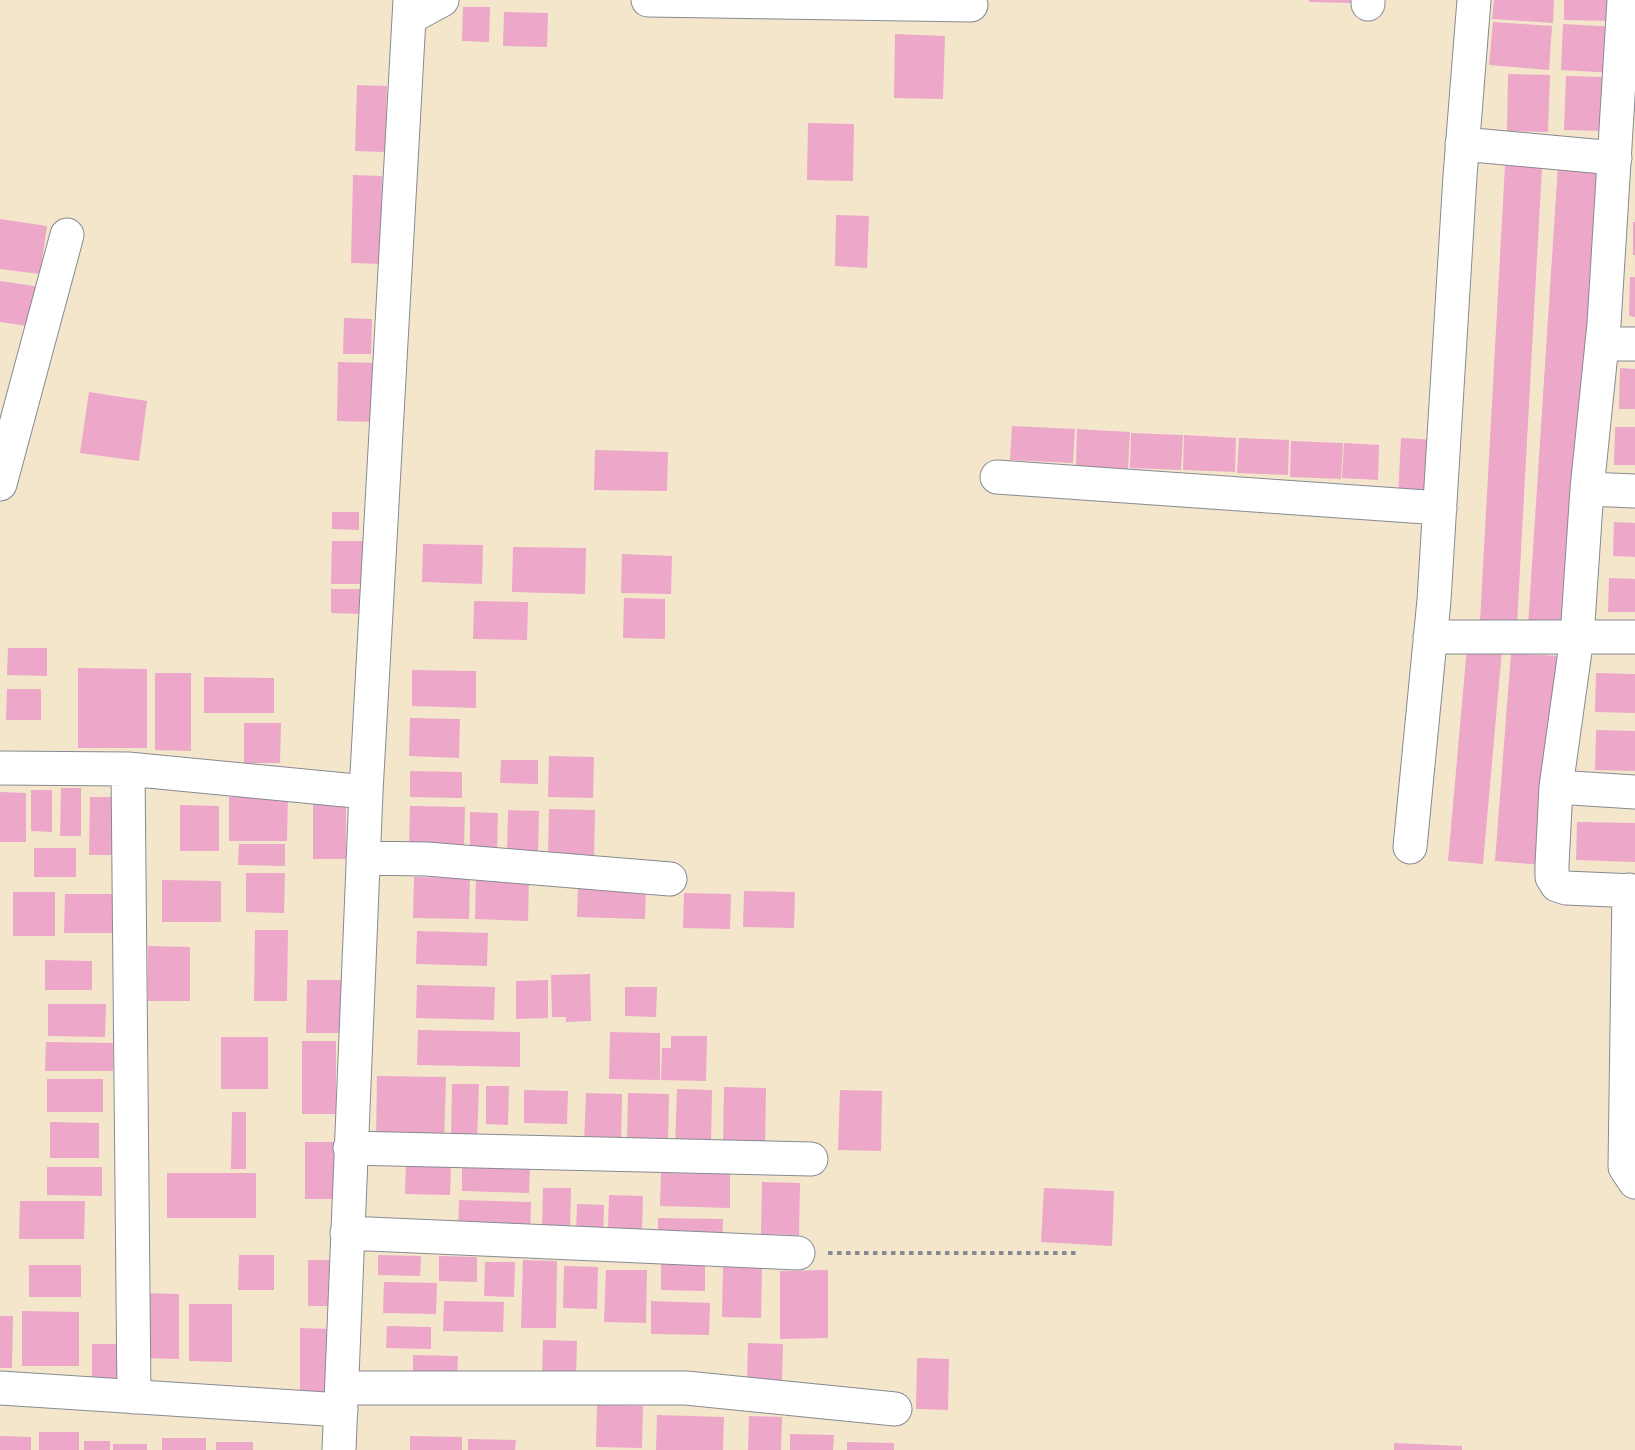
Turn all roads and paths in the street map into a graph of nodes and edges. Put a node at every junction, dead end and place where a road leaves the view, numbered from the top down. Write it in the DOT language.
graph roads {
  1 [pos="442,0"];
  2 [pos="648,0"];
  3 [pos="1473,0"];
  4 [pos="1624,0"];
  5 [pos="971,5"];
  6 [pos="410,9"];
  7 [pos="1627,96"];
  8 [pos="1462,144"];
  9 [pos="1615,158"];
  10 [pos="1624,192"];
  11 [pos="67,235"];
  12 [pos="1602,344"];
  13 [pos="1635,344"];
  14 [pos="997,477"];
  15 [pos="0,484"];
  16 [pos="1587,489"];
  17 [pos="1635,492"];
  18 [pos="1440,508"];
  19 [pos="1577,637"];
  20 [pos="1635,637"];
  21 [pos="1430,638"];
  22 [pos="0,768"];
  23 [pos="128,769"];
  24 [pos="1556,787"];
  25 [pos="366,792"];
  26 [pos="1635,792"];
  27 [pos="1410,847"];
  28 [pos="363,858"];
  29 [pos="670,879"];
  30 [pos="1632,891"];
  31 [pos="350,1148"];
  32 [pos="811,1159"];
  33 [pos="1635,1182"];
  34 [pos="347,1233"];
  35 [pos="798,1253"];
  36 [pos="1079,1253"];
  37 [pos="0,1388"];
  38 [pos="134,1397"];
  39 [pos="342,1399"];
  40 [pos="895,1409"];
  41 [pos="339,1450"];
  1 -- 6 [label="street"];
  2 -- 5 [label="street"];
  3 -- 8 [label="street"];
  4 -- 7 [label="street"];
  6 -- 25 [label="street"];
  7 -- 9 [label="street"];
  8 -- 9 [label="street"];
  8 -- 18 [label="street"];
  9 -- 10 [label="street"];
  10 -- 12 [label="street"];
  11 -- 15 [label="street"];
  12 -- 13 [label="street"];
  12 -- 16 [label="street"];
  14 -- 18 [label="street"];
  16 -- 17 [label="street"];
  16 -- 19 [label="street"];
  18 -- 21 [label="street"];
  19 -- 20 [label="street"];
  19 -- 21 [label="street"];
  19 -- 24 [label="street"];
  21 -- 27 [label="street"];
  22 -- 23 [label="street"];
  23 -- 25 [label="street"];
  23 -- 38 [label="street"];
  24 -- 26 [label="street"];
  24 -- 30 [label="street"];
  25 -- 28 [label="street"];
  28 -- 29 [label="street"];
  28 -- 31 [label="street"];
  30 -- 33 [label="street"];
  31 -- 32 [label="street"];
  31 -- 34 [label="street"];
  34 -- 35 [label="street"];
  34 -- 39 [label="street"];
  35 -- 36 [label="path"];
  37 -- 38 [label="street"];
  38 -- 39 [label="street"];
  39 -- 40 [label="street"];
  39 -- 41 [label="street"];
}
